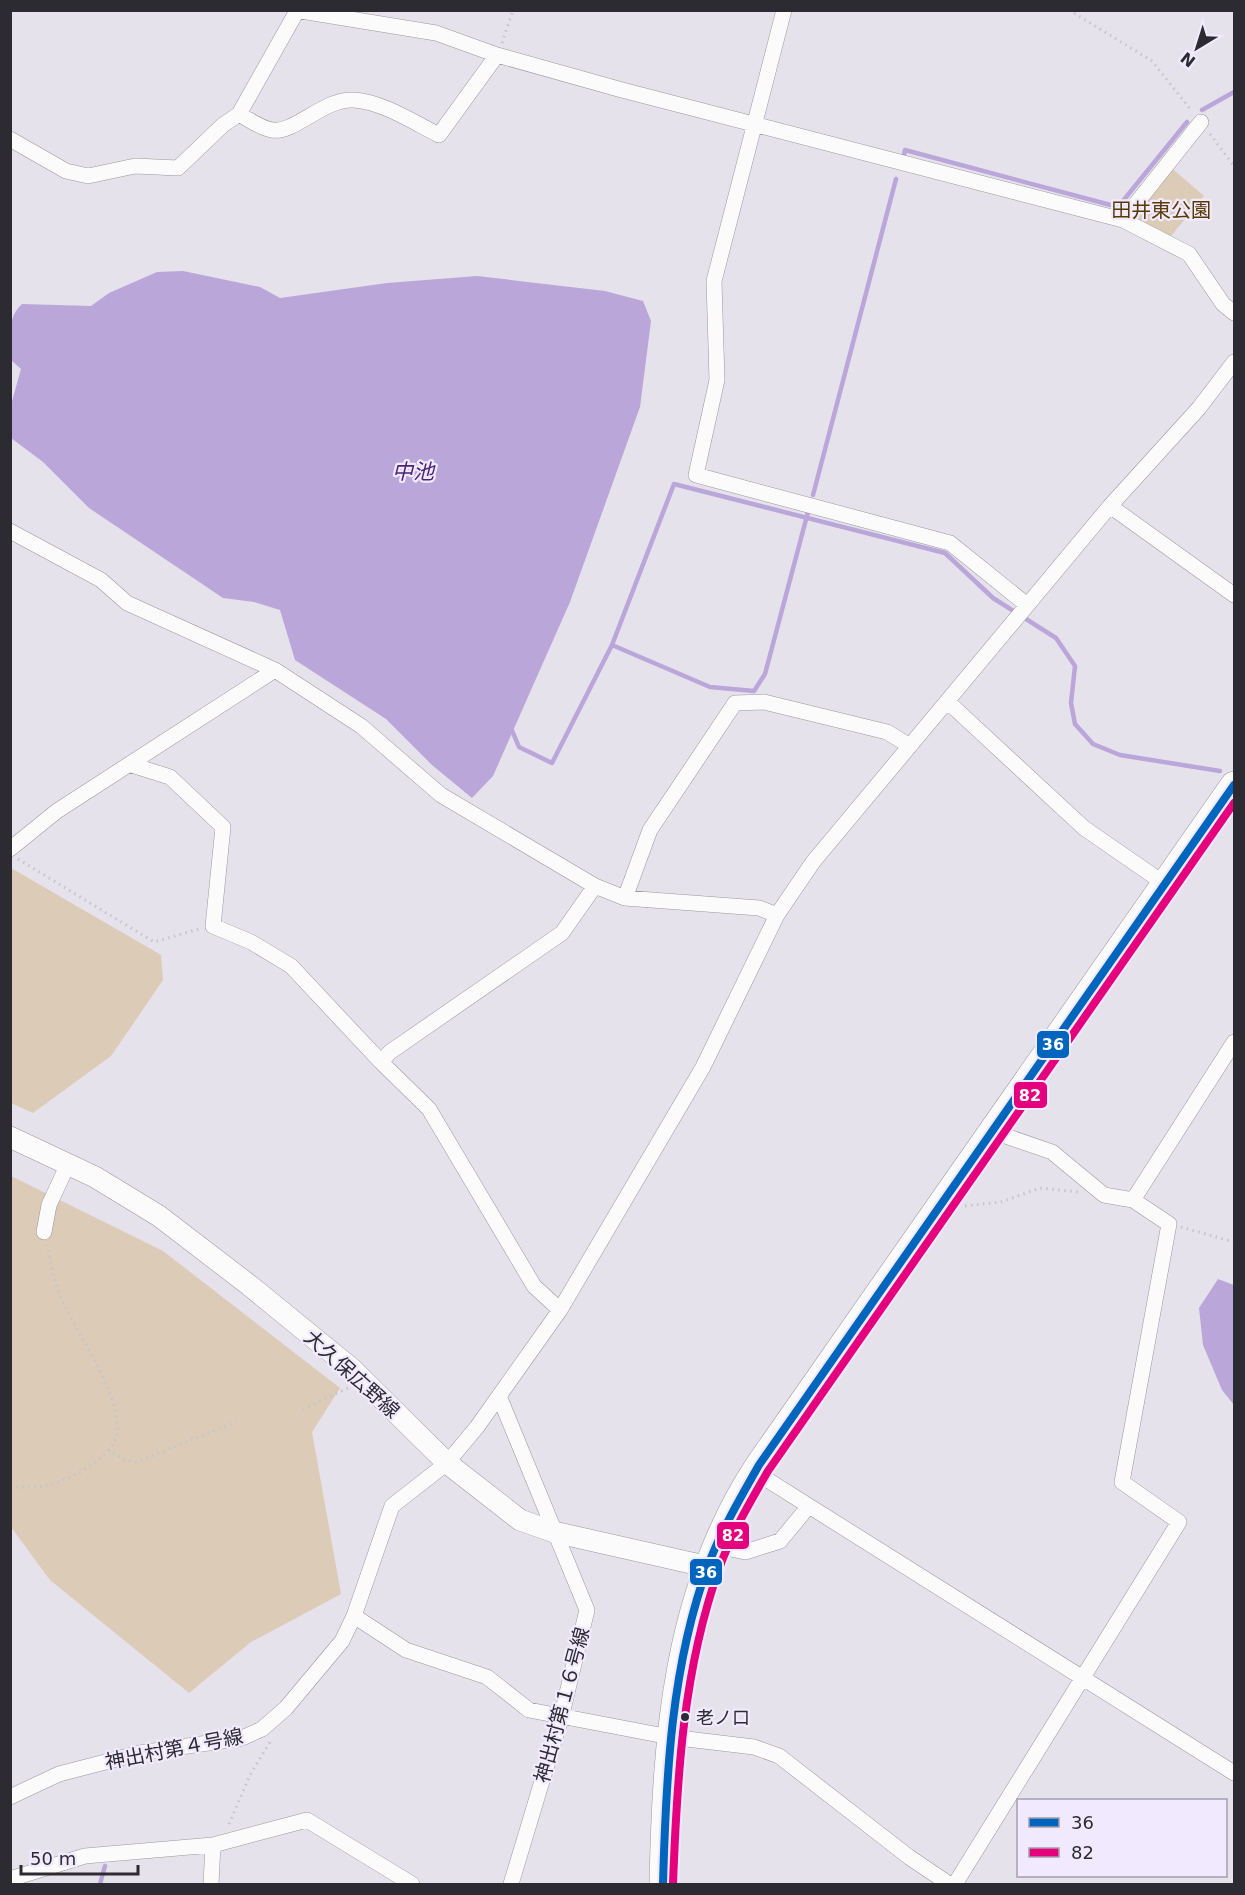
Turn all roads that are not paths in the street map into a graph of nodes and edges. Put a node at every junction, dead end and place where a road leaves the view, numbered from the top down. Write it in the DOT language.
graph roads {
  1 [pos="784,10"];
  2 [pos="296,11"];
  3 [pos="497,55"];
  4 [pos="239,114"];
  5 [pos="753,122"];
  6 [pos="1201,122"];
  7 [pos="10,139"];
  8 [pos="1123,220"];
  9 [pos="1234,313"];
  10 [pos="1234,362"];
  11 [pos="1110,506"];
  12 [pos="10,531"];
  13 [pos="1234,595"];
  14 [pos="1028,605"];
  15 [pos="275,670"];
  16 [pos="948,702"];
  17 [pos="910,746"];
  18 [pos="132,765"];
  19 [pos="1234,785"];
  20 [pos="10,851"];
  21 [pos="1165,884"];
  22 [pos="595,886"];
  23 [pos="626,898"];
  24 [pos="777,915"];
  25 [pos="1234,1042"];
  26 [pos="381,1062"];
  27 [pos="994,1132"];
  28 [pos="10,1137"];
  29 [pos="68,1164"];
  30 [pos="1133,1200"];
  31 [pos="44,1232"];
  32 [pos="560,1310"];
  33 [pos="499,1396"];
  34 [pos="447,1463"];
  35 [pos="755,1472"];
  36 [pos="809,1506"];
  37 [pos="554,1532"];
  38 [pos="712,1556"];
  39 [pos="354,1616"];
  40 [pos="1084,1678"];
  41 [pos="561,1718"];
  42 [pos="670,1737"];
  43 [pos="1234,1773"];
  44 [pos="10,1797"];
  45 [pos="213,1845"];
  46 [pos="10,1879"];
  47 [pos="211,1884"];
  48 [pos="412,1884"];
  49 [pos="511,1884"];
  50 [pos="663,1884"];
  51 [pos="949,1884"];
  52 [pos="955,1884"];
  1 -- 5 [label="street"];
  2 -- 3 [label="street"];
  2 -- 4 [label="street"];
  3 -- 4 [label="street"];
  3 -- 5 [label="street"];
  4 -- 7 [label="street"];
  5 -- 8 [label="street"];
  5 -- 14 [label="street"];
  6 -- 8 [label="street"];
  8 -- 9 [label="street"];
  10 -- 11 [label="street, 神出村第４号線"];
  11 -- 13 [label="street"];
  11 -- 14 [label="street, 神出村第４号線"];
  12 -- 15 [label="street"];
  14 -- 16 [label="street, 神出村第４号線"];
  15 -- 18 [label="street"];
  15 -- 22 [label="street"];
  16 -- 17 [label="street, 神出村第４号線"];
  16 -- 21 [label="street"];
  17 -- 23 [label="street"];
  17 -- 24 [label="street, 神出村第４号線"];
  18 -- 20 [label="street"];
  18 -- 26 [label="street"];
  19 -- 21 [label="highway"];
  21 -- 27 [label="highway"];
  22 -- 23 [label="street"];
  22 -- 26 [label="street"];
  23 -- 24 [label="street"];
  24 -- 32 [label="street, 神出村第４号線"];
  25 -- 30 [label="street"];
  26 -- 32 [label="street"];
  27 -- 30 [label="street"];
  27 -- 35 [label="highway"];
  28 -- 29 [label="street, 大久保広野線"];
  29 -- 31 [label="street"];
  29 -- 34 [label="street, 大久保広野線"];
  30 -- 40 [label="street"];
  32 -- 33 [label="street, 神出村第４号線"];
  33 -- 34 [label="street, 神出村第４号線"];
  33 -- 37 [label="street, 神出村第１６号線"];
  34 -- 37 [label="street, 大久保広野線"];
  34 -- 39 [label="street, 神出村第４号線"];
  35 -- 36 [label="street"];
  35 -- 38 [label="highway"];
  36 -- 38 [label="street"];
  36 -- 40 [label="street"];
  37 -- 38 [label="street, 大久保広野線"];
  37 -- 41 [label="street, 神出村第１６号線"];
  38 -- 42 [label="highway"];
  39 -- 41 [label="street"];
  39 -- 44 [label="street, 神出村第４号線"];
  40 -- 43 [label="street"];
  40 -- 52 [label="street"];
  41 -- 42 [label="street"];
  41 -- 49 [label="street, 神出村第１６号線"];
  42 -- 50 [label="highway"];
  42 -- 51 [label="street"];
  45 -- 46 [label="street"];
  45 -- 47 [label="street"];
  45 -- 48 [label="street"];
}
